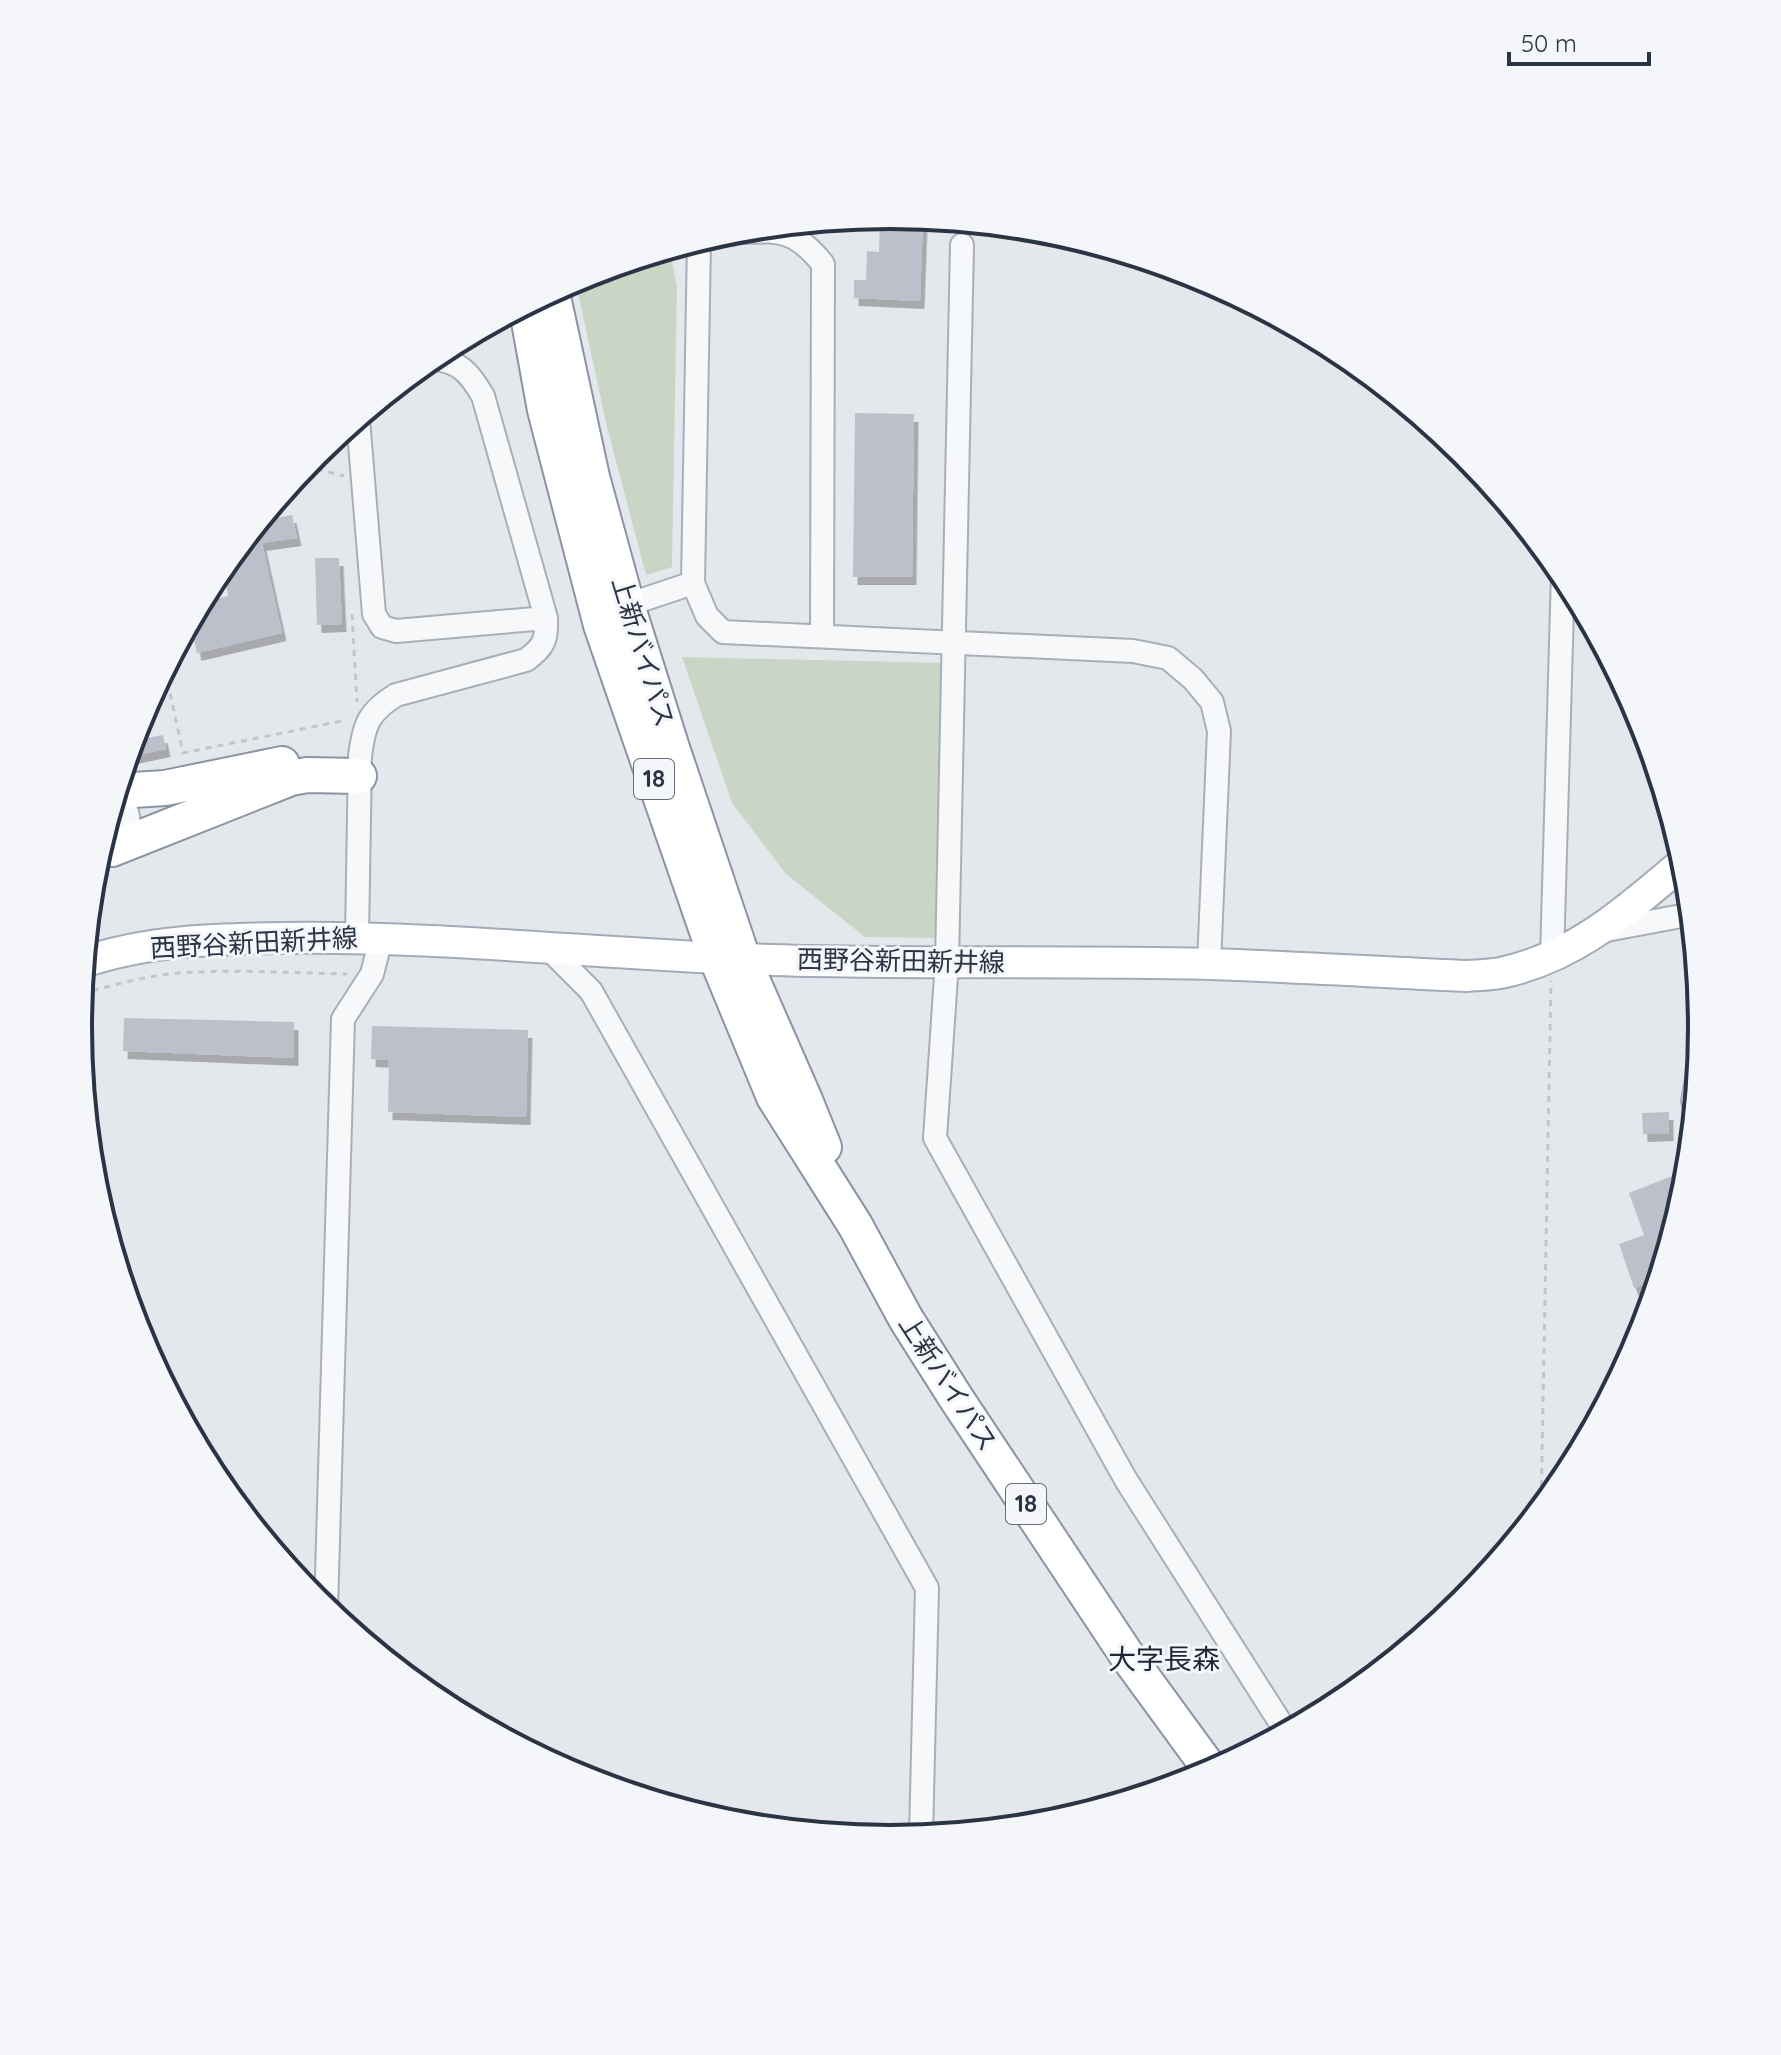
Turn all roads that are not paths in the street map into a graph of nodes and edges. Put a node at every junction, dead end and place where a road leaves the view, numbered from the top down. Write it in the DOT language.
graph roads {
  1 [pos="791,236"];
  2 [pos="962,245"];
  3 [pos="699,253"];
  4 [pos="554,303"];
  5 [pos="528,316"];
  6 [pos="450,362"];
  7 [pos="359,432"];
  8 [pos="693,583"];
  9 [pos="1562,597"];
  10 [pos="627,605"];
  11 [pos="546,618"];
  12 [pos="822,636"];
  13 [pos="954,642"];
  14 [pos="359,766"];
  15 [pos="128,790"];
  16 [pos="124,806"];
  17 [pos="113,846"];
  18 [pos="113,847"];
  19 [pos="1674,870"];
  20 [pos="1681,916"];
  21 [pos="1600,931"];
  22 [pos="369,938"];
  23 [pos="546,946"];
  24 [pos="1552,957"];
  25 [pos="729,958"];
  26 [pos="96,959"];
  27 [pos="947,962"];
  28 [pos="1209,964"];
  29 [pos="327,1592"];
  30 [pos="1281,1724"];
  31 [pos="1204,1761"];
  32 [pos="921,1825"];
  1 -- 12 [label="street"];
  2 -- 13 [label="street"];
  3 -- 8 [label="street"];
  4 -- 10 [label="highway, 上新バイパス / 18"];
  5 -- 25 [label="highway, 上新バイパス / 18"];
  6 -- 11 [label="street"];
  7 -- 11 [label="street"];
  8 -- 10 [label="street"];
  8 -- 12 [label="street"];
  9 -- 24 [label="street"];
  10 -- 25 [label="highway, 上新バイパス / 18"];
  11 -- 14 [label="street"];
  12 -- 13 [label="street"];
  13 -- 27 [label="street"];
  13 -- 28 [label="street"];
  14 -- 15 [label="highway"];
  14 -- 18 [label="highway"];
  14 -- 22 [label="street"];
  16 -- 17 [label="street"];
  19 -- 21 [label="main road, 西野谷新田新井線"];
  20 -- 21 [label="street"];
  21 -- 24 [label="main road, 西野谷新田新井線"];
  22 -- 23 [label="main road, 西野谷新田新井線"];
  22 -- 26 [label="main road, 西野谷新田新井線"];
  22 -- 29 [label="street"];
  23 -- 25 [label="main road, 西野谷新田新井線"];
  23 -- 32 [label="street"];
  24 -- 28 [label="main road, 西野谷新田新井線"];
  25 -- 27 [label="main road, 西野谷新田新井線"];
  25 -- 31 [label="highway, 上新バイパス / 18"];
  27 -- 28 [label="main road, 西野谷新田新井線"];
  27 -- 30 [label="street"];
}
